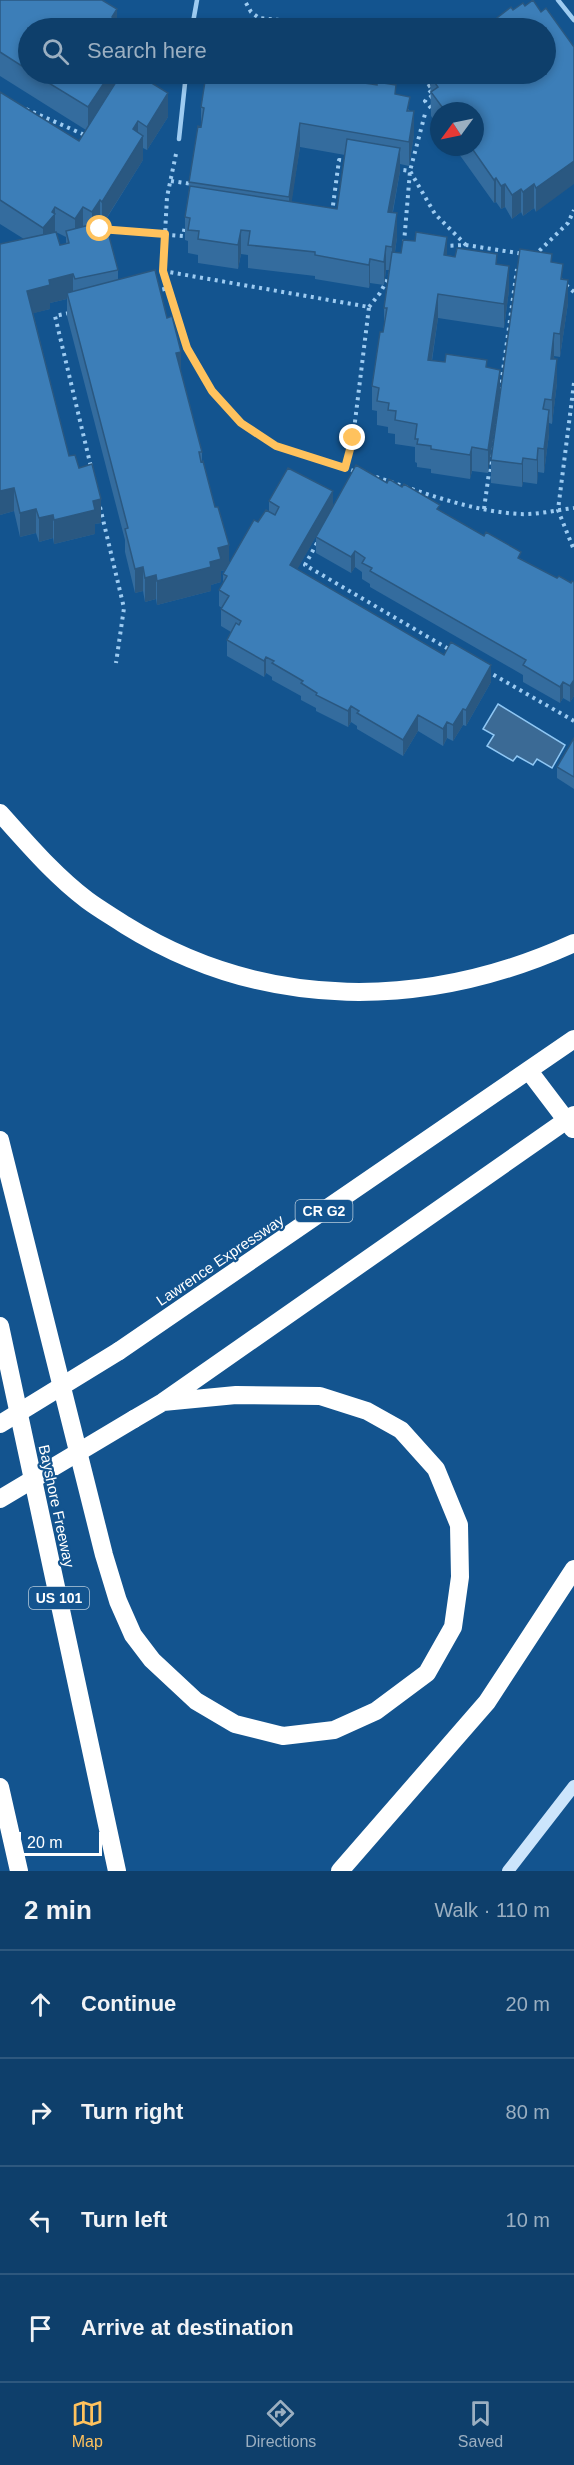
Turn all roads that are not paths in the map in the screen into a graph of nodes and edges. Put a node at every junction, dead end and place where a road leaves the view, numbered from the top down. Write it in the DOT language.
graph roads {
  1 [pos="197,0"];
  2 [pos="558,0"];
  3 [pos="194,18"];
  4 [pos="574,20"];
  5 [pos="185,84"];
  6 [pos="371,84"];
  7 [pos="390,86"];
  8 [pos="179,139"];
  9 [pos="0,813"];
  10 [pos="574,943"];
  11 [pos="574,1039"];
  12 [pos="529,1071"];
  13 [pos="572,1122"];
  14 [pos="0,1140"];
  15 [pos="0,1326"];
  16 [pos="163,1402"];
  17 [pos="0,1424"];
  18 [pos="0,1499"];
  19 [pos="574,1569"];
  20 [pos="574,1786"];
  21 [pos="0,1787"];
  22 [pos="19,1871"];
  23 [pos="117,1871"];
  24 [pos="340,1871"];
  25 [pos="508,1871"];
  1 -- 3 [label="lane"];
  2 -- 4 [label="lane"];
  5 -- 8 [label="lane"];
  6 -- 7 [label="lane"];
  9 -- 10 [label="highway"];
  11 -- 12 [label="highway, Lawrence Expressway / CR G2"];
  12 -- 13 [label="highway"];
  12 -- 17 [label="highway, Lawrence Expressway / CR G2, bridge"];
  13 -- 16 [label="highway"];
  14 -- 16 [label="highway"];
  15 -- 23 [label="highway, Bayshore Freeway / US 101"];
  16 -- 18 [label="highway, bridge"];
  19 -- 24 [label="highway"];
  20 -- 25 [label="street"];
  21 -- 22 [label="highway"];
}
